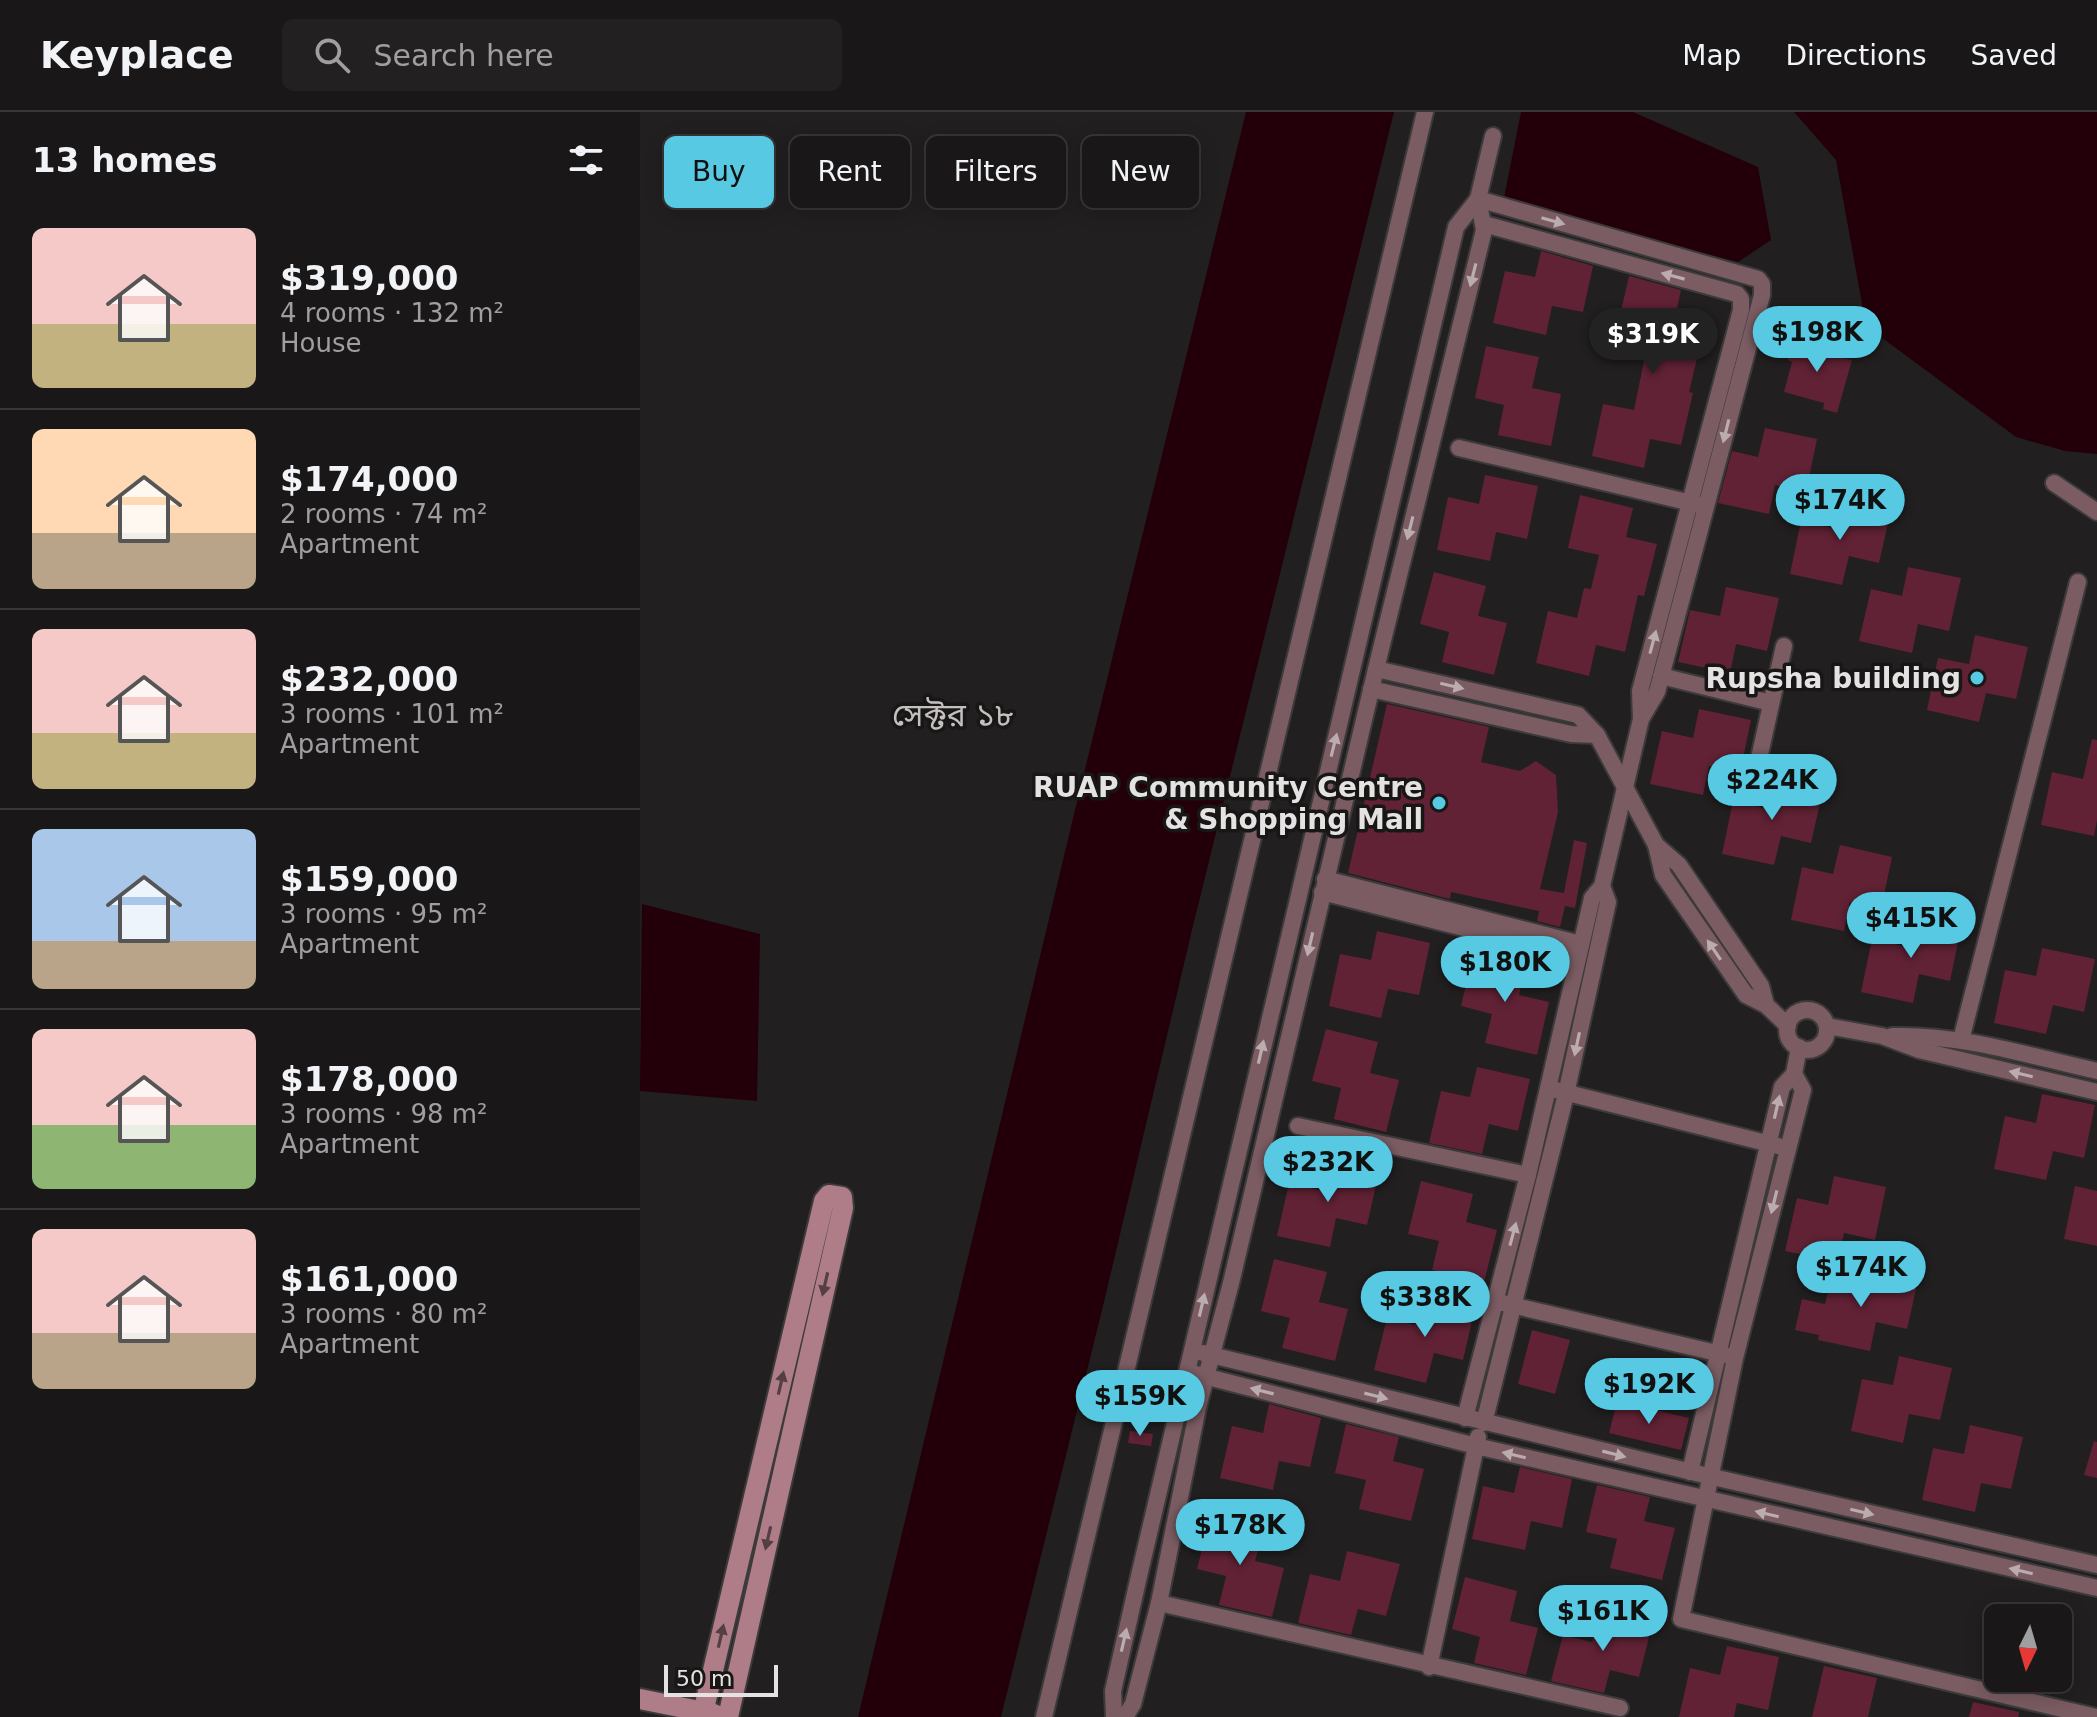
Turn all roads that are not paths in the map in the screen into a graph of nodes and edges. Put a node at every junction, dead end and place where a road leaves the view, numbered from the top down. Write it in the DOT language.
graph roads {
  1 [pos="1425,112"];
  2 [pos="1493,136"];
  3 [pos="1478,199"];
  4 [pos="1484,224"];
  5 [pos="1459,448"];
  6 [pos="2054,483"];
  7 [pos="1698,505"];
  8 [pos="2097,512"];
  9 [pos="2078,582"];
  10 [pos="1784,646"];
  11 [pos="1376,669"];
  12 [pos="1661,676"];
  13 [pos="1371,689"];
  14 [pos="1771,703"];
  15 [pos="1641,719"];
  16 [pos="1597,735"];
  17 [pos="1760,754"];
  18 [pos="1625,789"];
  19 [pos="1302,879"];
  20 [pos="1324,886"];
  21 [pos="1602,886"];
  22 [pos="1580,951"];
  23 [pos="1788,1026"];
  24 [pos="1827,1026"];
  25 [pos="1882,1036"];
  26 [pos="1961,1040"];
  27 [pos="1799,1047"];
  28 [pos="2097,1071"];
  29 [pos="1794,1074"];
  30 [pos="1549,1088"];
  31 [pos="2097,1092"];
  32 [pos="1298,1126"];
  33 [pos="1788,1149"];
  34 [pos="1528,1175"];
  35 [pos="1495,1301"];
  36 [pos="1513,1305"];
  37 [pos="1192,1351"];
  38 [pos="1717,1352"];
  39 [pos="1211,1355"];
  40 [pos="1735,1358"];
  41 [pos="1187,1372"];
  42 [pos="1206,1376"];
  43 [pos="1477,1421"];
  44 [pos="1476,1446"];
  45 [pos="1690,1472"];
  46 [pos="1709,1477"];
  47 [pos="1704,1500"];
  48 [pos="2097,1565"];
  49 [pos="2097,1588"];
  50 [pos="1159,1603"];
  51 [pos="1429,1667"];
  52 [pos="640,1699"];
  53 [pos="1620,1708"];
  54 [pos="702,1714"];
  55 [pos="730,1717"];
  56 [pos="1044,1717"];
  57 [pos="1114,1717"];
  58 [pos="1125,1717"];
  59 [pos="2096,1717"];
  1 -- 56 [label="street"];
  2 -- 3 [label="street"];
  3 -- 4 [label="street"];
  3 -- 7 [label="street, one-way"];
  19 -- 3 [label="street, one-way"];
  7 -- 4 [label="street, one-way"];
  4 -- 11 [label="street, one-way"];
  5 -- 7 [label="street"];
  6 -- 8 [label="street"];
  7 -- 12 [label="street"];
  15 -- 7 [label="street, one-way"];
  9 -- 26 [label="street"];
  10 -- 14 [label="street"];
  11 -- 13 [label="street"];
  11 -- 16 [label="street, one-way"];
  12 -- 14 [label="street"];
  12 -- 15 [label="street"];
  13 -- 16 [label="street"];
  13 -- 20 [label="street"];
  14 -- 17 [label="street"];
  15 -- 18 [label="street"];
  16 -- 18 [label="street"];
  18 -- 21 [label="street"];
  18 -- 23 [label="street"];
  19 -- 20 [label="street"];
  37 -- 19 [label="street, one-way"];
  20 -- 22 [label="street"];
  20 -- 39 [label="street, one-way"];
  21 -- 22 [label="street"];
  21 -- 36 [label="street, one-way"];
  22 -- 30 [label="street"];
  23 -- 24 [label="street"];
  23 -- 27 [label="street"];
  24 -- 25 [label="street"];
  24 -- 27 [label="street"];
  25 -- 26 [label="street"];
  31 -- 25 [label="street, one-way"];
  26 -- 28 [label="street"];
  27 -- 29 [label="street"];
  29 -- 33 [label="street"];
  38 -- 29 [label="street, one-way"];
  30 -- 33 [label="street"];
  30 -- 34 [label="street"];
  32 -- 34 [label="street"];
  33 -- 40 [label="street, one-way"];
  35 -- 34 [label="street, one-way"];
  35 -- 36 [label="street"];
  35 -- 43 [label="street"];
  36 -- 38 [label="street"];
  36 -- 43 [label="street"];
  37 -- 39 [label="street"];
  37 -- 41 [label="street"];
  38 -- 40 [label="street"];
  38 -- 45 [label="street"];
  39 -- 42 [label="street"];
  39 -- 43 [label="street, one-way"];
  40 -- 46 [label="street"];
  41 -- 42 [label="street"];
  57 -- 41 [label="street, one-way"];
  44 -- 42 [label="street, one-way"];
  42 -- 50 [label="street"];
  43 -- 44 [label="street"];
  43 -- 45 [label="street, one-way"];
  47 -- 44 [label="street, one-way"];
  44 -- 51 [label="street"];
  45 -- 46 [label="street"];
  46 -- 47 [label="street"];
  46 -- 48 [label="street, one-way"];
  49 -- 47 [label="street, one-way"];
  47 -- 59 [label="street"];
  50 -- 51 [label="street"];
  50 -- 58 [label="street"];
  51 -- 53 [label="street"];
  52 -- 54 [label="street"];
  54 -- 55 [label="street"];
  54 -- 55 [label="street, one-way"];
}
